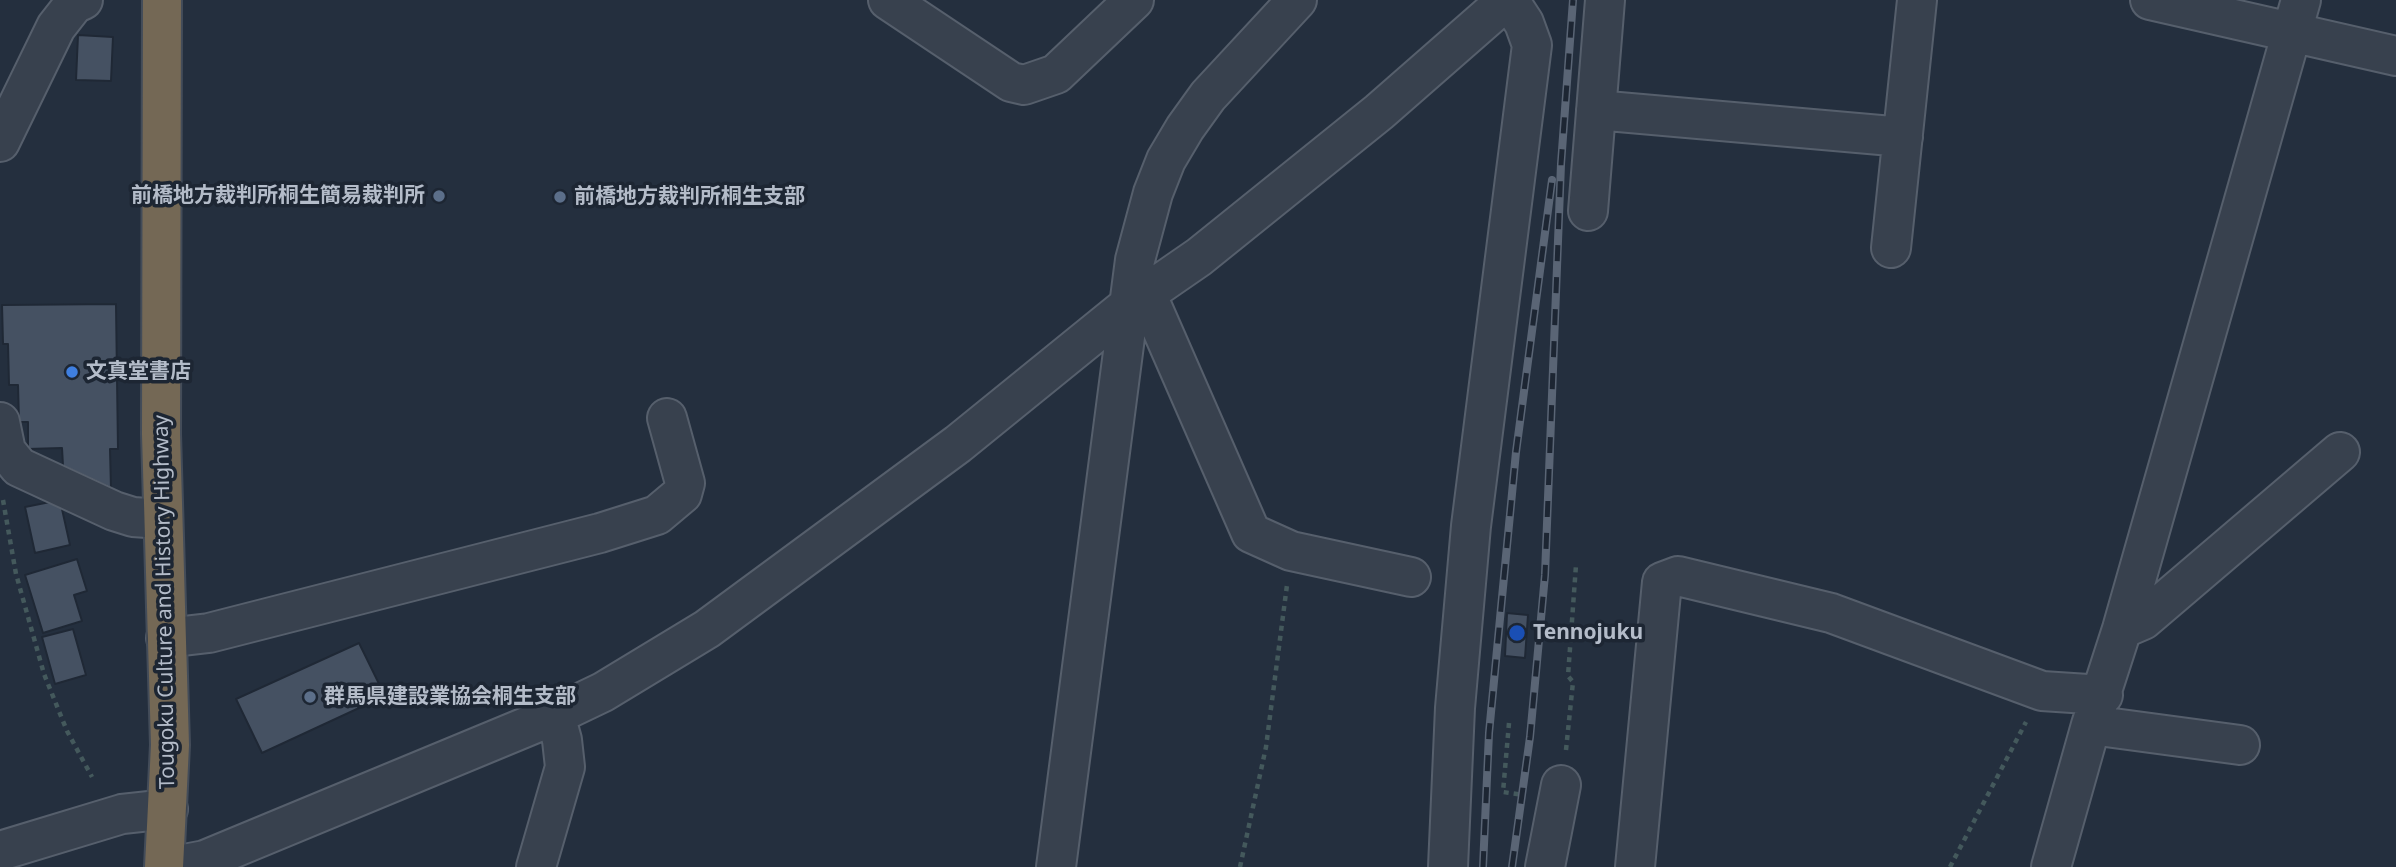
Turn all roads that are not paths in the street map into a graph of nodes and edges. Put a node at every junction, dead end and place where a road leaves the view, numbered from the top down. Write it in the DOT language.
graph roads {
  1 [pos="83,0"];
  2 [pos="162,0"];
  3 [pos="888,0"];
  4 [pos="1135,0"];
  5 [pos="1297,0"];
  6 [pos="1508,0"];
  7 [pos="1605,0"];
  8 [pos="1917,0"];
  9 [pos="2150,0"];
  10 [pos="2296,15"];
  11 [pos="2396,55"];
  12 [pos="1596,110"];
  13 [pos="1903,137"];
  14 [pos="0,142"];
  15 [pos="1588,211"];
  16 [pos="1891,248"];
  17 [pos="1137,299"];
  18 [pos="667,418"];
  19 [pos="3,436"];
  20 [pos="2340,452"];
  21 [pos="162,519"];
  22 [pos="1411,578"];
  23 [pos="2122,629"];
  24 [pos="166,638"];
  25 [pos="2097,710"];
  26 [pos="555,715"];
  27 [pos="2240,745"];
  28 [pos="1561,785"];
  29 [pos="168,809"];
  30 [pos="0,851"];
  31 [pos="164,865"];
  32 [pos="536,867"];
  33 [pos="1056,867"];
  34 [pos="1448,867"];
  35 [pos="1545,867"];
  36 [pos="1635,867"];
  37 [pos="2051,867"];
  1 -- 14 [label="street"];
  2 -- 21 [label="highway, Tougoku Culture and History Highway"];
  3 -- 4 [label="street"];
  5 -- 17 [label="street"];
  6 -- 17 [label="street"];
  6 -- 34 [label="street"];
  7 -- 12 [label="street"];
  8 -- 13 [label="street"];
  9 -- 10 [label="street"];
  10 -- 11 [label="street"];
  10 -- 23 [label="street"];
  12 -- 13 [label="street"];
  12 -- 15 [label="street"];
  13 -- 16 [label="street"];
  17 -- 22 [label="street"];
  17 -- 26 [label="street"];
  17 -- 33 [label="street"];
  18 -- 24 [label="street"];
  19 -- 21 [label="street"];
  20 -- 23 [label="street"];
  21 -- 24 [label="highway, Tougoku Culture and History Highway"];
  23 -- 25 [label="street"];
  24 -- 29 [label="highway, Tougoku Culture and History Highway"];
  25 -- 27 [label="street"];
  25 -- 36 [label="street"];
  25 -- 37 [label="street"];
  26 -- 31 [label="street"];
  26 -- 32 [label="street"];
  28 -- 35 [label="street"];
  29 -- 30 [label="street"];
  29 -- 31 [label="highway, Tougoku Culture and History Highway"];
}
